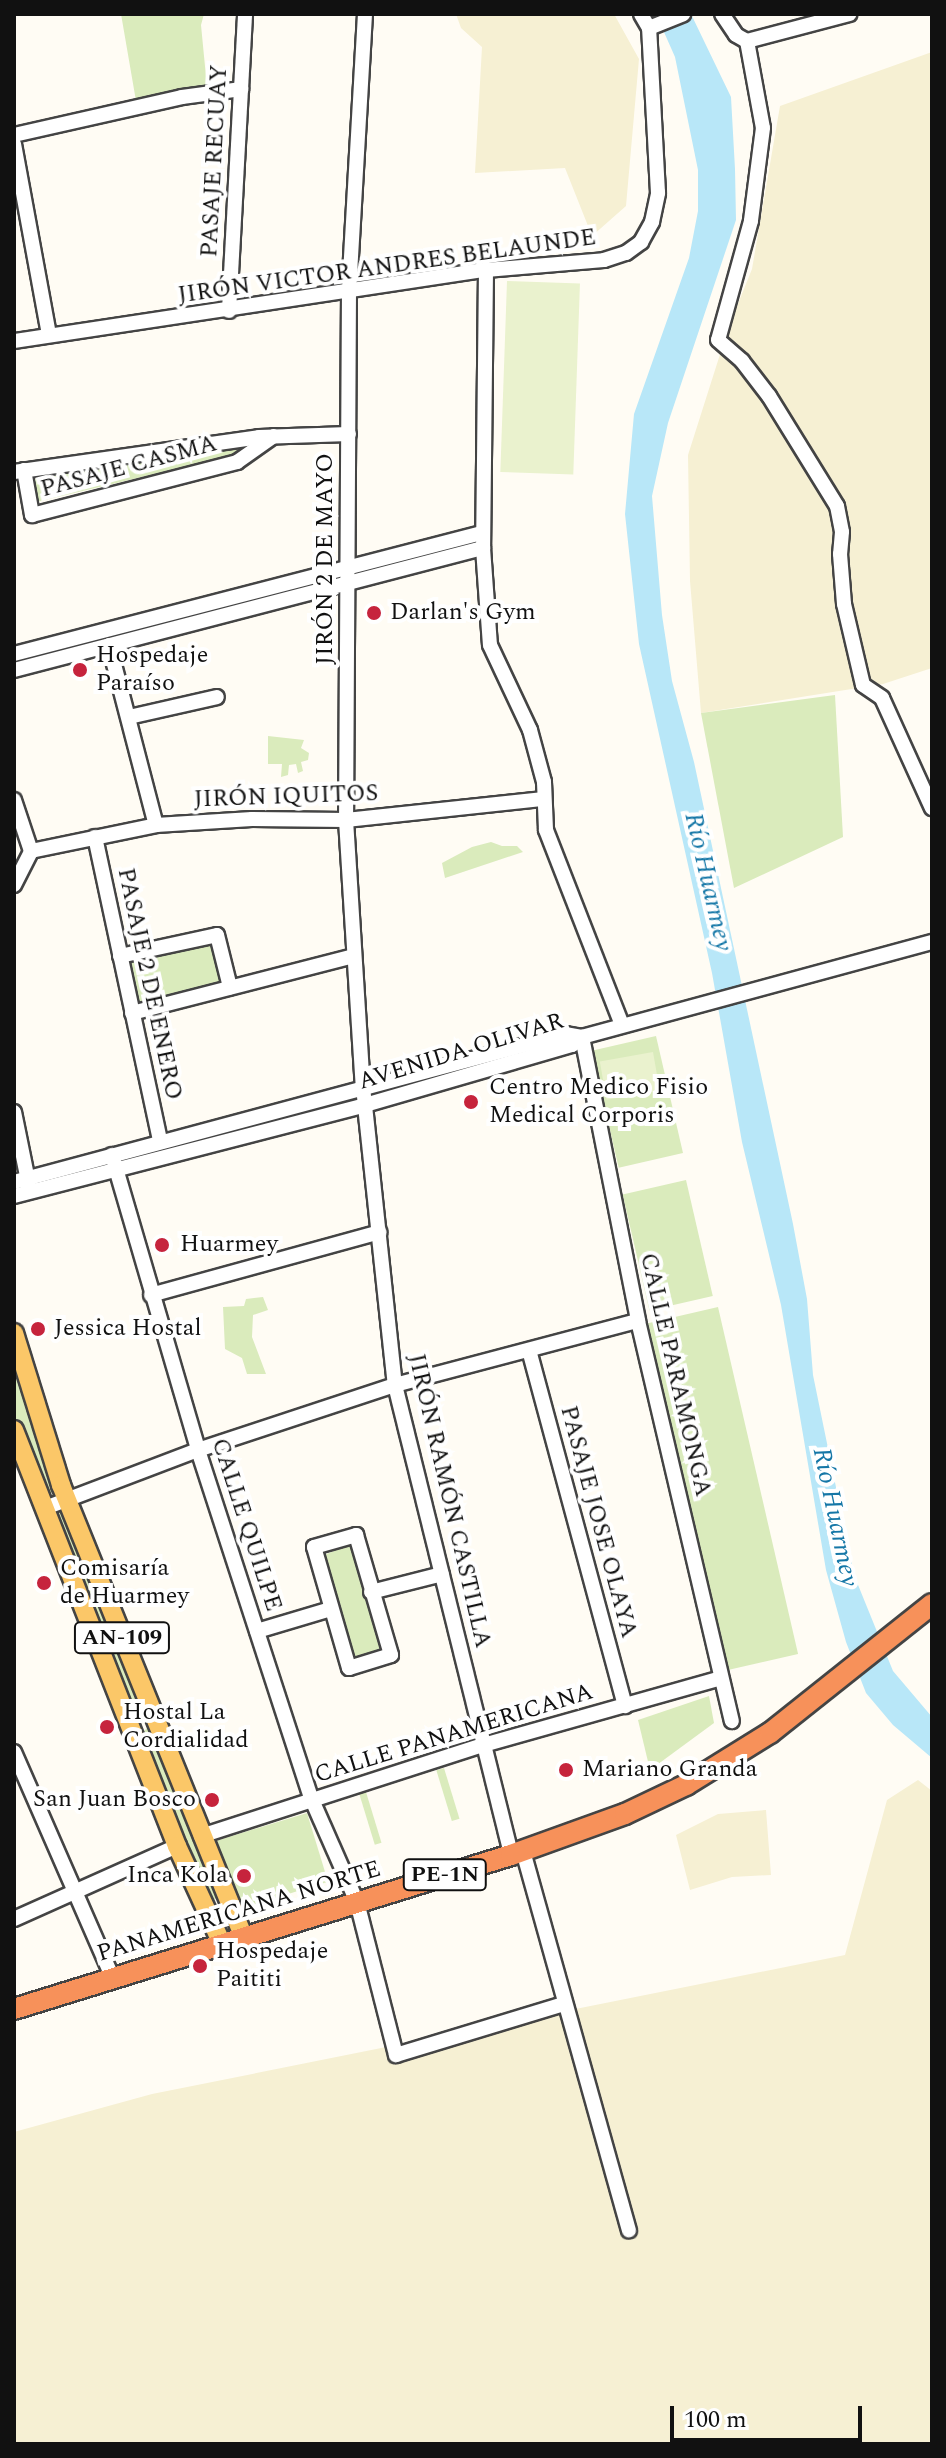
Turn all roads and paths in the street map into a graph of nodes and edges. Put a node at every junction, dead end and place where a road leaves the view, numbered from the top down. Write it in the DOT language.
graph roads {
  1 [pos="245,14"];
  2 [pos="365,14"];
  3 [pos="683,14"];
  4 [pos="722,14"];
  5 [pos="849,14"];
  6 [pos="645,21"];
  7 [pos="747,41"];
  8 [pos="241,89"];
  9 [pos="14,135"];
  10 [pos="14,144"];
  11 [pos="486,270"];
  12 [pos="349,291"];
  13 [pos="229,311"];
  14 [pos="49,335"];
  15 [pos="14,341"];
  16 [pos="349,434"];
  17 [pos="274,436"];
  18 [pos="19,471"];
  19 [pos="483,541"];
  20 [pos="348,575"];
  21 [pos="109,645"];
  22 [pos="14,654"];
  23 [pos="14,670"];
  24 [pos="217,697"];
  25 [pos="129,717"];
  26 [pos="544,799"];
  27 [pos="14,800"];
  28 [pos="932,808"];
  29 [pos="346,820"];
  30 [pos="156,825"];
  31 [pos="95,837"];
  32 [pos="31,851"];
  33 [pos="14,885"];
  34 [pos="932,942"];
  35 [pos="120,956"];
  36 [pos="354,956"];
  37 [pos="230,987"];
  38 [pos="132,1013"];
  39 [pos="622,1025"];
  40 [pos="582,1037"];
  41 [pos="363,1087"];
  42 [pos="365,1105"];
  43 [pos="14,1112"];
  44 [pos="160,1140"];
  45 [pos="114,1162"];
  46 [pos="24,1184"];
  47 [pos="14,1196"];
  48 [pos="379,1232"];
  49 [pos="151,1295"];
  50 [pos="638,1321"];
  51 [pos="14,1333"];
  52 [pos="529,1350"];
  53 [pos="395,1385"];
  54 [pos="14,1430"];
  55 [pos="198,1450"];
  56 [pos="67,1499"];
  57 [pos="45,1508"];
  58 [pos="442,1574"];
  59 [pos="371,1592"];
  60 [pos="932,1604"];
  61 [pos="331,1609"];
  62 [pos="257,1631"];
  63 [pos="721,1678"];
  64 [pos="625,1706"];
  65 [pos="153,1716"];
  66 [pos="732,1721"];
  67 [pos="129,1726"];
  68 [pos="483,1745"];
  69 [pos="14,1752"];
  70 [pos="312,1800"];
  71 [pos="201,1836"];
  72 [pos="177,1846"];
  73 [pos="517,1853"];
  74 [pos="73,1894"];
  75 [pos="357,1902"];
  76 [pos="14,1919"];
  77 [pos="244,1937"];
  78 [pos="222,1944"];
  79 [pos="113,1979"];
  80 [pos="564,2004"];
  81 [pos="14,2009"];
  82 [pos="629,2230"];
  1 -- 8 [label="street, PASAJE RECUAY"];
  2 -- 12 [label="street, JIRÓN 2 DE MAYO"];
  3 -- 6 [label="street"];
  4 -- 7 [label="street"];
  5 -- 7 [label="street"];
  6 -- 11 [label="street, JIRÓN VICTOR ANDRES BELAUNDE"];
  7 -- 28 [label="street"];
  8 -- 9 [label="street"];
  8 -- 13 [label="street, PASAJE RECUAY"];
  10 -- 14 [label="street"];
  11 -- 12 [label="street, JIRÓN VICTOR ANDRES BELAUNDE"];
  11 -- 19 [label="street"];
  12 -- 13 [label="street, JIRÓN VICTOR ANDRES BELAUNDE"];
  12 -- 16 [label="street, JIRÓN 2 DE MAYO"];
  13 -- 14 [label="street, JIRÓN VICTOR ANDRES BELAUNDE"];
  14 -- 15 [label="street, JIRÓN VICTOR ANDRES BELAUNDE"];
  16 -- 17 [label="street, PASAJE CASMA"];
  16 -- 20 [label="street, JIRÓN 2 DE MAYO"];
  17 -- 18 [label="street, PASAJE CASMA"];
  17 -- 18 [label="street, PASAJE CASMA"];
  19 -- 20 [label="street"];
  19 -- 26 [label="street"];
  20 -- 21 [label="street"];
  20 -- 22 [label="street"];
  20 -- 29 [label="street, JIRÓN 2 DE MAYO"];
  21 -- 23 [label="street"];
  21 -- 25 [label="street"];
  24 -- 25 [label="street"];
  25 -- 30 [label="street"];
  26 -- 29 [label="street, JIRÓN IQUITOS"];
  26 -- 39 [label="street"];
  27 -- 32 [label="street"];
  29 -- 30 [label="street, JIRÓN IQUITOS"];
  29 -- 36 [label="street, JIRÓN 2 DE MAYO"];
  30 -- 31 [label="street, JIRÓN IQUITOS"];
  31 -- 32 [label="street, JIRÓN IQUITOS"];
  31 -- 35 [label="street, PASAJE 2 DE ENERO"];
  32 -- 33 [label="street"];
  34 -- 39 [label="street"];
  35 -- 37 [label="street"];
  35 -- 38 [label="street, PASAJE 2 DE ENERO"];
  36 -- 37 [label="street"];
  36 -- 41 [label="street, JIRÓN 2 DE MAYO"];
  37 -- 38 [label="street"];
  38 -- 44 [label="street, PASAJE 2 DE ENERO"];
  39 -- 40 [label="street"];
  40 -- 41 [label="street, AVENIDA OLIVAR"];
  40 -- 42 [label="street, AVENIDA OLIVAR"];
  40 -- 50 [label="street, CALLE PARAMONGA"];
  41 -- 42 [label="street, JIRÓN 2 DE MAYO"];
  41 -- 44 [label="street, AVENIDA OLIVAR"];
  42 -- 45 [label="street, AVENIDA OLIVAR"];
  42 -- 48 [label="street, JIRÓN RAMÓN CASTILLA"];
  43 -- 46 [label="street"];
  44 -- 45 [label="street, AVENIDA OLIVAR"];
  45 -- 46 [label="street, AVENIDA OLIVAR"];
  45 -- 49 [label="street, CALLE QUILPE"];
  46 -- 47 [label="street, AVENIDA OLIVAR"];
  48 -- 49 [label="street"];
  48 -- 53 [label="street, JIRÓN RAMÓN CASTILLA"];
  49 -- 55 [label="street, CALLE QUILPE"];
  50 -- 52 [label="street"];
  50 -- 63 [label="street, CALLE PARAMONGA"];
  51 -- 56 [label="main road, AN-109"];
  52 -- 53 [label="street"];
  52 -- 64 [label="street, PASAJE JOSE OLAYA"];
  53 -- 55 [label="street"];
  53 -- 58 [label="street, JIRÓN RAMÓN CASTILLA"];
  54 -- 57 [label="main road, AN-109"];
  55 -- 56 [label="street"];
  55 -- 62 [label="street, CALLE QUILPE"];
  56 -- 57 [label="street"];
  56 -- 65 [label="main road, AN-109"];
  57 -- 67 [label="main road, AN-109"];
  58 -- 59 [label="street"];
  58 -- 68 [label="street, JIRÓN RAMÓN CASTILLA"];
  59 -- 61 [label="street"];
  59 -- 61 [label="street"];
  60 -- 73 [label="highway, PANAMERICANA NORTE / PE-1N"];
  61 -- 62 [label="street"];
  62 -- 70 [label="street, CALLE QUILPE"];
  63 -- 64 [label="street, CALLE PANAMERICANA"];
  63 -- 66 [label="street, CALLE PARAMONGA"];
  64 -- 68 [label="street, CALLE PANAMERICANA"];
  65 -- 67 [label="main road"];
  65 -- 71 [label="main road, AN-109"];
  67 -- 72 [label="main road, AN-109"];
  68 -- 70 [label="street, CALLE PANAMERICANA"];
  68 -- 73 [label="street, JIRÓN RAMÓN CASTILLA"];
  69 -- 74 [label="street"];
  70 -- 71 [label="street, CALLE PANAMERICANA"];
  70 -- 75 [label="street, CALLE QUILPE"];
  71 -- 77 [label="main road, AN-109"];
  72 -- 74 [label="street"];
  72 -- 78 [label="main road, AN-109"];
  73 -- 75 [label="highway, PANAMERICANA NORTE / PE-1N"];
  73 -- 80 [label="street, JIRÓN RAMÓN CASTILLA"];
  74 -- 76 [label="street"];
  74 -- 79 [label="street"];
  75 -- 77 [label="highway, PANAMERICANA NORTE / PE-1N"];
  75 -- 80 [label="street, CALLE QUILPE"];
  77 -- 78 [label="highway, PANAMERICANA NORTE / PE-1N"];
  78 -- 79 [label="highway, PANAMERICANA NORTE / PE-1N"];
  79 -- 81 [label="highway, PANAMERICANA NORTE / PE-1N"];
  80 -- 82 [label="street, JIRÓN RAMÓN CASTILLA"];
}
